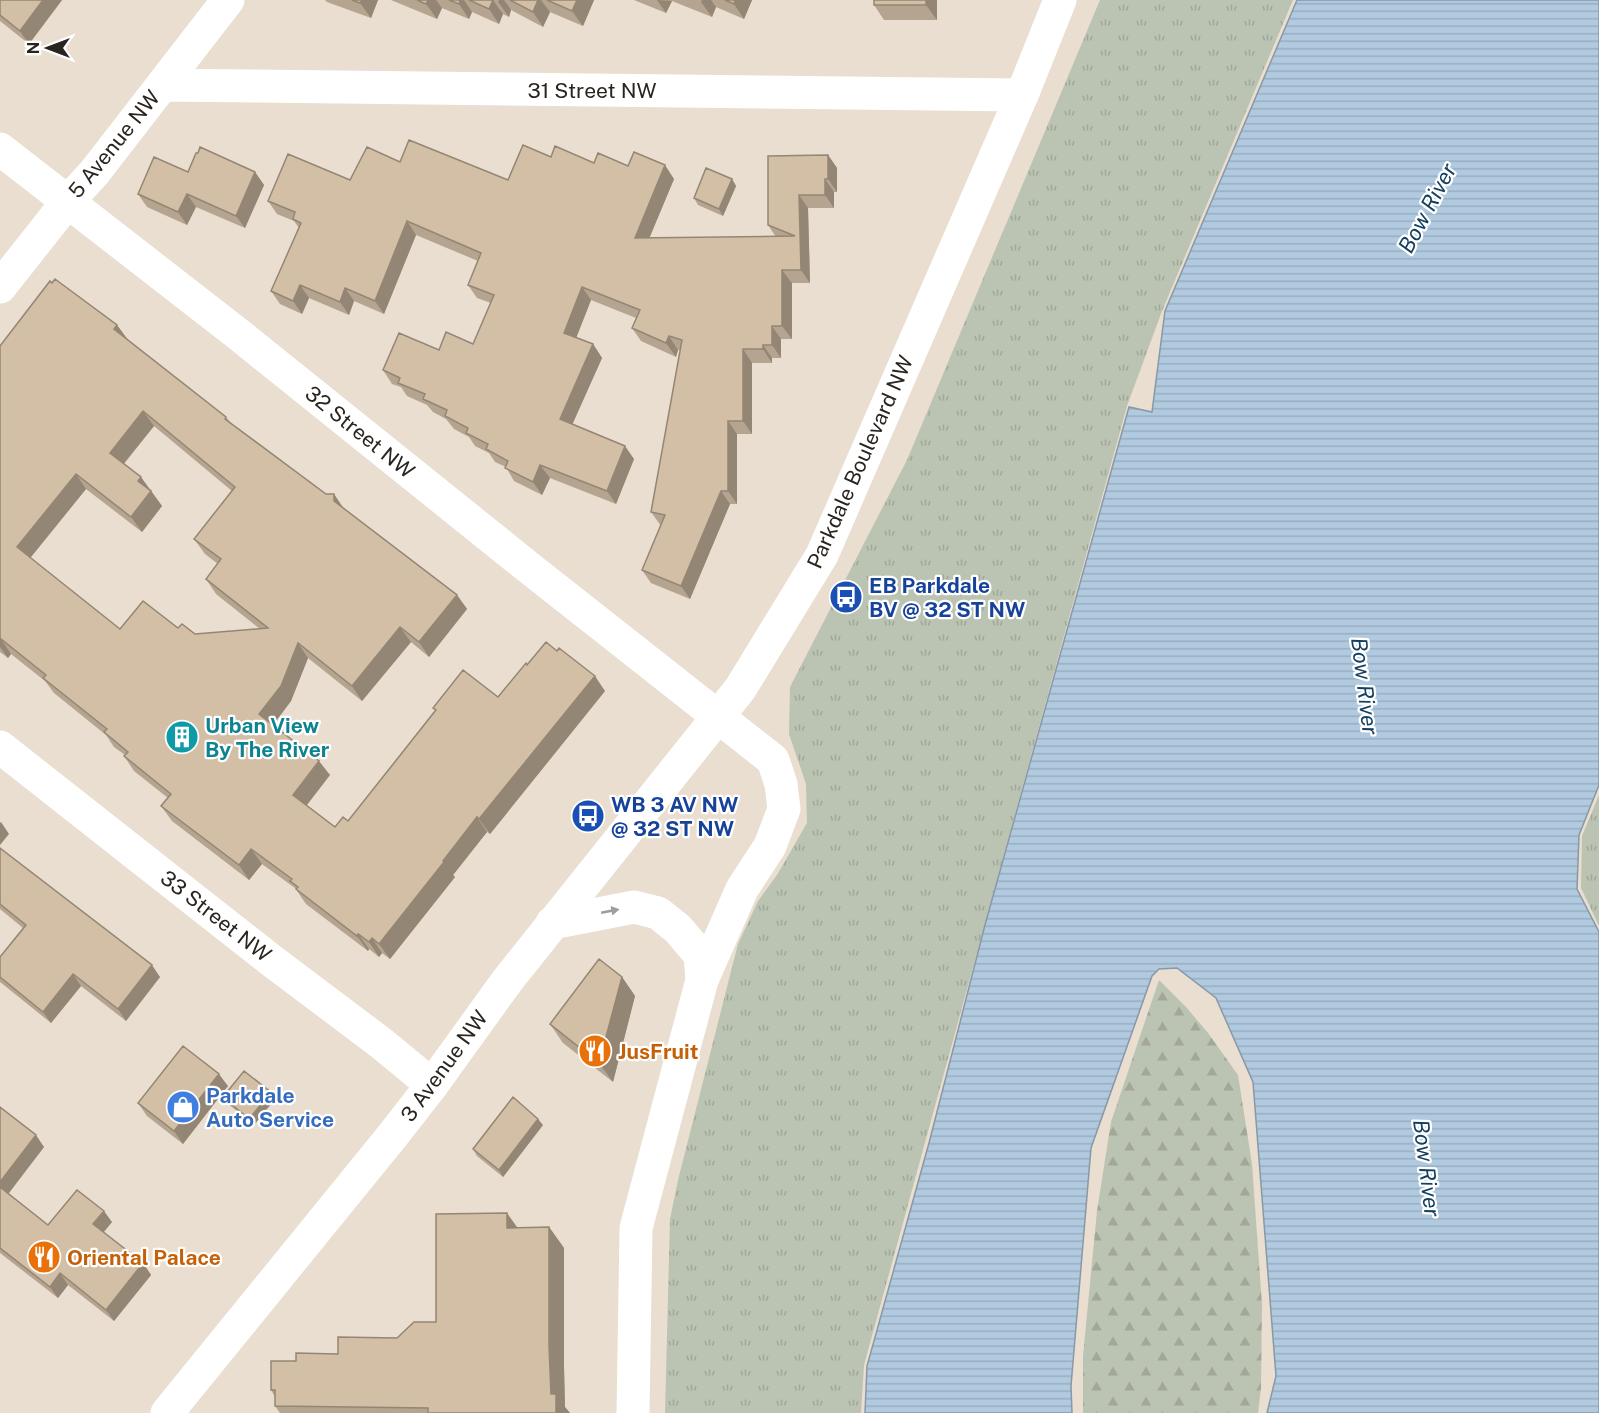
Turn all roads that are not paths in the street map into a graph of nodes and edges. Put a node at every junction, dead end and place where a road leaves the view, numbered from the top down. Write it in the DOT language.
graph roads {
  1 [pos="228,0"];
  2 [pos="1060,0"];
  3 [pos="162,86"];
  4 [pos="1022,95"];
  5 [pos="0,149"];
  6 [pos="68,201"];
  7 [pos="0,287"];
  8 [pos="718,718"];
  9 [pos="0,747"];
  10 [pos="552,923"];
  11 [pos="702,980"];
  12 [pos="432,1085"];
  13 [pos="167,1413"];
  14 [pos="633,1413"];
  1 -- 3 [label="street, 5 Avenue NW"];
  2 -- 4 [label="street, Parkdale Boulevard NW"];
  3 -- 4 [label="street, 31 Street NW"];
  3 -- 6 [label="street, 5 Avenue NW"];
  4 -- 8 [label="street, Parkdale Boulevard NW"];
  5 -- 6 [label="street, 32 Street NW"];
  6 -- 7 [label="street, 5 Avenue NW"];
  6 -- 8 [label="street, 32 Street NW"];
  8 -- 10 [label="street, 3 Avenue NW"];
  8 -- 11 [label="street"];
  9 -- 12 [label="street, 33 Street NW"];
  10 -- 11 [label="street, one-way"];
  10 -- 12 [label="street, 3 Avenue NW"];
  11 -- 14 [label="street"];
  12 -- 13 [label="street, 3 Avenue NW"];
}
